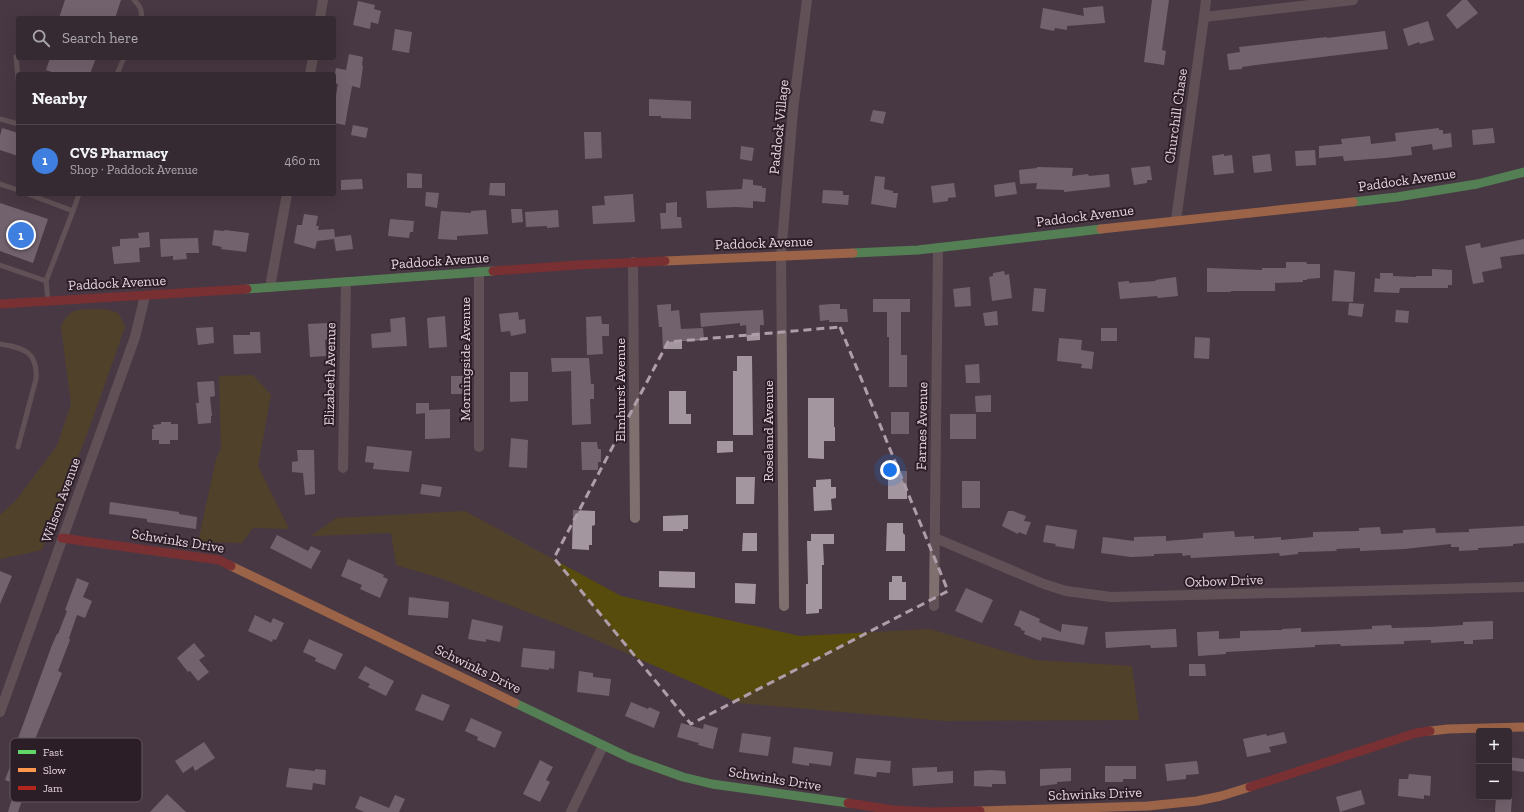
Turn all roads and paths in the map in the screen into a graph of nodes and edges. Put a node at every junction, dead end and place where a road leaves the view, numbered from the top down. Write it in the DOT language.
graph roads {
  1 [pos="134,0"];
  2 [pos="324,0"];
  3 [pos="807,0"];
  4 [pos="1206,0"];
  5 [pos="1353,0"];
  6 [pos="141,16"];
  7 [pos="320,16"];
  8 [pos="1204,17"];
  9 [pos="16,60"];
  10 [pos="123,60"];
  11 [pos="313,60"];
  12 [pos="17,72"];
  13 [pos="118,72"];
  14 [pos="310,72"];
  15 [pos="0,118"];
  16 [pos="16,123"];
  17 [pos="1524,172"];
  18 [pos="0,184"];
  19 [pos="16,189"];
  20 [pos="33,196"];
  21 [pos="78,196"];
  22 [pos="287,196"];
  23 [pos="73,211"];
  24 [pos="1176,220"];
  25 [pos="938,248"];
  26 [pos="781,256"];
  27 [pos="633,262"];
  28 [pos="0,265"];
  29 [pos="479,272"];
  30 [pos="46,281"];
  31 [pos="346,282"];
  32 [pos="270,287"];
  33 [pos="145,296"];
  34 [pos="48,301"];
  35 [pos="0,304"];
  36 [pos="0,344"];
  37 [pos="18,447"];
  38 [pos="479,447"];
  39 [pos="343,468"];
  40 [pos="635,518"];
  41 [pos="62,538"];
  42 [pos="935,538"];
  43 [pos="1524,587"];
  44 [pos="784,606"];
  45 [pos="934,606"];
  46 [pos="0,712"];
  47 [pos="1524,727"];
  48 [pos="603,746"];
  49 [pos="570,812"];
  50 [pos="971,812"];
  1 -- 6 [label="lane"];
  2 -- 7 [label="street"];
  3 -- 26 [label="street, Paddock Village"];
  4 -- 8 [label="street, Churchill Chase"];
  5 -- 8 [label="street"];
  8 -- 24 [label="street, Churchill Chase"];
  9 -- 12 [label="lane"];
  10 -- 13 [label="lane"];
  11 -- 14 [label="street"];
  15 -- 16 [label="lane"];
  17 -- 24 [label="main road, Paddock Avenue"];
  18 -- 19 [label="lane"];
  20 -- 23 [label="lane"];
  21 -- 23 [label="lane"];
  22 -- 32 [label="street"];
  23 -- 30 [label="lane"];
  24 -- 25 [label="main road, Paddock Avenue"];
  25 -- 26 [label="main road, Paddock Avenue"];
  25 -- 42 [label="street, Farnes Avenue"];
  26 -- 27 [label="main road, Paddock Avenue"];
  26 -- 44 [label="street, Roseland Avenue"];
  27 -- 29 [label="main road, Paddock Avenue"];
  27 -- 40 [label="street, Elmhurst Avenue"];
  28 -- 30 [label="lane"];
  29 -- 31 [label="main road, Paddock Avenue"];
  29 -- 38 [label="street, Morningside Avenue"];
  30 -- 34 [label="lane"];
  31 -- 32 [label="main road, Paddock Avenue"];
  31 -- 39 [label="street, Elizabeth Avenue"];
  32 -- 33 [label="main road, Paddock Avenue"];
  33 -- 34 [label="main road, Paddock Avenue"];
  33 -- 41 [label="street, Wilson Avenue"];
  34 -- 35 [label="main road, Paddock Avenue"];
  36 -- 37 [label="lane"];
  41 -- 46 [label="street, Wilson Avenue"];
  41 -- 48 [label="main road, Schwinks Drive"];
  42 -- 43 [label="street, Oxbow Drive"];
  42 -- 45 [label="street, Farnes Avenue"];
  47 -- 50 [label="main road, Schwinks Drive"];
  48 -- 49 [label="street"];
  48 -- 50 [label="main road, Schwinks Drive"];
}
